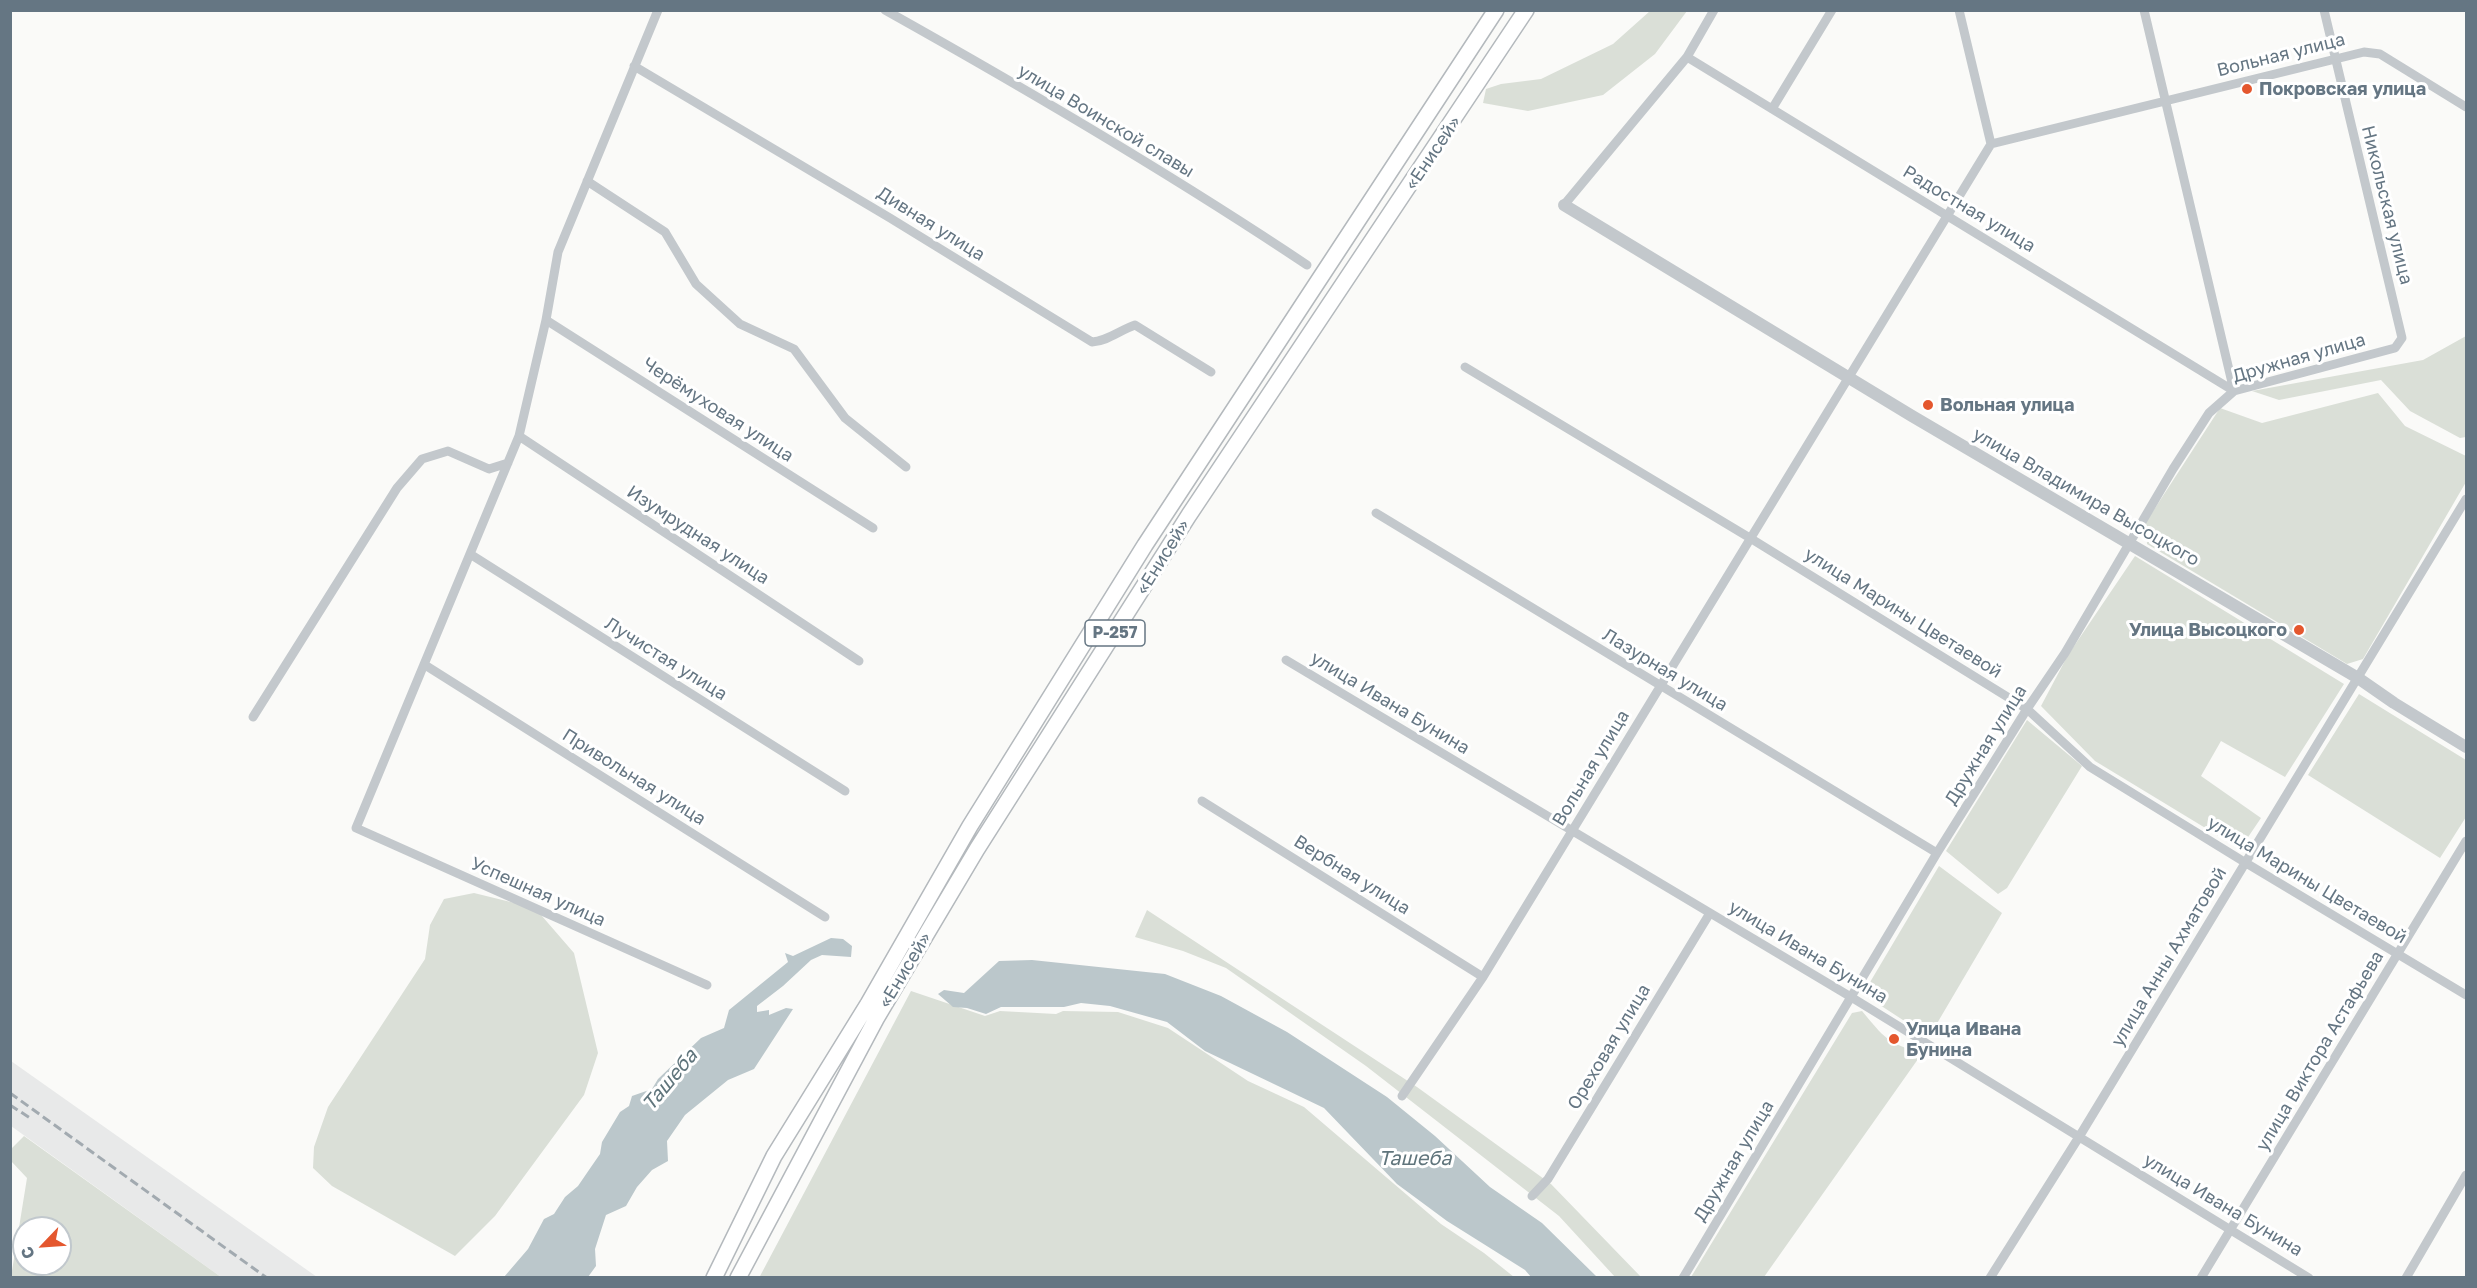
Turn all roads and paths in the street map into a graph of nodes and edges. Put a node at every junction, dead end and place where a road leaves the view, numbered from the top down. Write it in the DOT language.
graph roads {
  1 [pos="658,10"];
  2 [pos="885,10"];
  3 [pos="1496,10"];
  4 [pos="1526,10"];
  5 [pos="1714,10"];
  6 [pos="1832,10"];
  7 [pos="1959,10"];
  8 [pos="2144,10"];
  9 [pos="2324,10"];
  10 [pos="1687,57"];
  11 [pos="2335,57"];
  12 [pos="634,66"];
  13 [pos="2167,100"];
  14 [pos="2466,106"];
  15 [pos="1772,109"];
  16 [pos="1991,144"];
  17 [pos="587,181"];
  18 [pos="1564,205"];
  19 [pos="1947,215"];
  20 [pos="1307,265"];
  21 [pos="546,320"];
  22 [pos="2402,338"];
  23 [pos="1465,367"];
  24 [pos="1211,372"];
  25 [pos="1847,377"];
  26 [pos="2234,391"];
  27 [pos="519,436"];
  28 [pos="508,463"];
  29 [pos="906,467"];
  30 [pos="2466,499"];
  31 [pos="1376,513"];
  32 [pos="873,528"];
  33 [pos="1750,538"];
  34 [pos="2130,543"];
  35 [pos="470,554"];
  36 [pos="1286,660"];
  37 [pos="859,661"];
  38 [pos="425,665"];
  39 [pos="2358,678"];
  40 [pos="1659,687"];
  41 [pos="2027,709"];
  42 [pos="253,717"];
  43 [pos="2466,747"];
  44 [pos="845,791"];
  45 [pos="1202,801"];
  46 [pos="1572,830"];
  47 [pos="2466,841"];
  48 [pos="1937,853"];
  49 [pos="2246,863"];
  50 [pos="1710,913"];
  51 [pos="825,916"];
  52 [pos="2399,954"];
  53 [pos="1483,977"];
  54 [pos="707,985"];
  55 [pos="2466,995"];
  56 [pos="1851,997"];
  57 [pos="1402,1096"];
  58 [pos="2079,1137"];
  59 [pos="2466,1175"];
  60 [pos="1532,1196"];
  61 [pos="2230,1229"];
  62 [pos="714,1278"];
  63 [pos="738,1278"];
  64 [pos="1683,1278"];
  65 [pos="1990,1278"];
  66 [pos="2201,1278"];
  67 [pos="2309,1278"];
  68 [pos="2406,1278"];
  1 -- 12 [label="street"];
  2 -- 20 [label="street, улица Воинской славы"];
  3 -- 62 [label="highway, «Енисей» / Р-257"];
  4 -- 63 [label="highway, «Енисей» / Р-257"];
  5 -- 10 [label="street"];
  6 -- 15 [label="street"];
  7 -- 16 [label="street"];
  8 -- 13 [label="street"];
  9 -- 11 [label="street, Никольская улица"];
  10 -- 15 [label="street, Радостная улица"];
  10 -- 18 [label="street"];
  11 -- 13 [label="street, Вольная улица"];
  11 -- 14 [label="street, Вольная улица"];
  11 -- 22 [label="street, Никольская улица"];
  12 -- 17 [label="street"];
  12 -- 24 [label="street, Дивная улица"];
  13 -- 16 [label="street, Вольная улица"];
  13 -- 26 [label="street"];
  15 -- 19 [label="street, Радостная улица"];
  16 -- 19 [label="street, Вольная улица"];
  17 -- 21 [label="street"];
  17 -- 29 [label="street"];
  18 -- 25 [label="street, улица Владимира Высоцкого"];
  19 -- 25 [label="street, Вольная улица"];
  19 -- 26 [label="street, Радостная улица"];
  21 -- 27 [label="street"];
  21 -- 32 [label="street, Черёмуховая улица"];
  22 -- 26 [label="street, Дружная улица"];
  23 -- 33 [label="street, улица Марины Цветаевой"];
  25 -- 33 [label="street, Вольная улица"];
  25 -- 34 [label="street, улица Владимира Высоцкого"];
  26 -- 34 [label="street, Дружная улица"];
  27 -- 28 [label="street"];
  27 -- 37 [label="street, Изумрудная улица"];
  28 -- 35 [label="street"];
  28 -- 42 [label="street"];
  30 -- 39 [label="street, улица Анны Ахматовой"];
  31 -- 40 [label="street, Лазурная улица"];
  33 -- 40 [label="street, Вольная улица"];
  33 -- 41 [label="street, улица Марины Цветаевой"];
  34 -- 39 [label="street, улица Владимира Высоцкого"];
  34 -- 41 [label="street, Дружная улица"];
  35 -- 38 [label="street"];
  35 -- 44 [label="street, Лучистая улица"];
  36 -- 46 [label="street, улица Ивана Бунина"];
  38 -- 51 [label="street, Привольная улица"];
  38 -- 54 [label="street, Успешная улица"];
  39 -- 43 [label="street, улица Владимира Высоцкого"];
  39 -- 49 [label="street, улица Анны Ахматовой"];
  40 -- 46 [label="street, Вольная улица"];
  40 -- 48 [label="street, Лазурная улица"];
  41 -- 48 [label="street, Дружная улица"];
  41 -- 49 [label="street, улица Марины Цветаевой"];
  45 -- 53 [label="street, Вербная улица"];
  46 -- 50 [label="street, улица Ивана Бунина"];
  46 -- 53 [label="street, Вольная улица"];
  47 -- 52 [label="street, улица Виктора Астафьева"];
  48 -- 56 [label="street, Дружная улица"];
  49 -- 52 [label="street, улица Марины Цветаевой"];
  49 -- 58 [label="street, улица Анны Ахматовой"];
  50 -- 56 [label="street, улица Ивана Бунина"];
  50 -- 60 [label="street, Ореховая улица"];
  52 -- 55 [label="street, улица Марины Цветаевой"];
  52 -- 61 [label="street, улица Виктора Астафьева"];
  53 -- 57 [label="street, Вольная улица"];
  56 -- 58 [label="street, улица Ивана Бунина"];
  56 -- 64 [label="street, Дружная улица"];
  58 -- 61 [label="street, улица Ивана Бунина"];
  58 -- 65 [label="street, улица Анны Ахматовой"];
  59 -- 68 [label="street"];
  61 -- 66 [label="street, улица Виктора Астафьева"];
  61 -- 67 [label="street, улица Ивана Бунина"];
}
